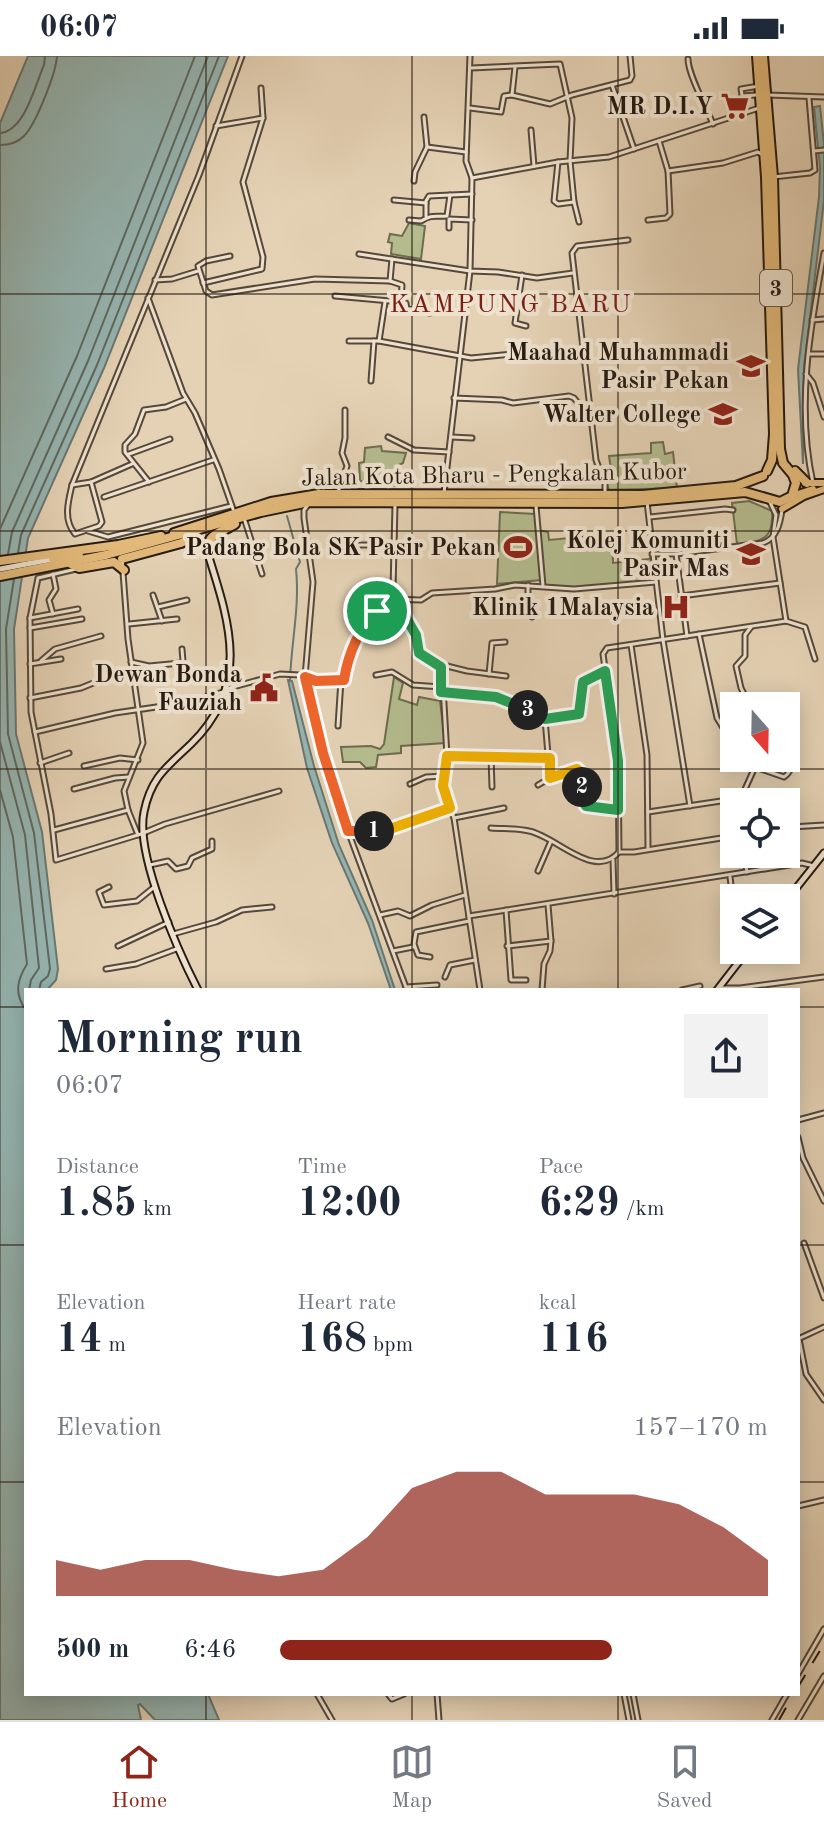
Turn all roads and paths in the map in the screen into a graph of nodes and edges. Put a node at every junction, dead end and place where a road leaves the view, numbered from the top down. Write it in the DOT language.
graph roads {
  1 [pos="242,56"];
  2 [pos="470,56"];
  3 [pos="560,56"];
  4 [pos="630,56"];
  5 [pos="757,56"];
  6 [pos="763,56"];
  7 [pos="688,59"];
  8 [pos="560,64"];
  9 [pos="515,67"];
  10 [pos="471,68"];
  11 [pos="611,83"];
  12 [pos="261,88"];
  13 [pos="512,95"];
  14 [pos="742,96"];
  15 [pos="824,97"];
  16 [pos="567,98"];
  17 [pos="762,98"];
  18 [pos="809,98"];
  19 [pos="470,108"];
  20 [pos="745,113"];
  21 [pos="424,117"];
  22 [pos="263,118"];
  23 [pos="713,124"];
  24 [pos="216,126"];
  25 [pos="531,130"];
  26 [pos="659,141"];
  27 [pos="427,147"];
  28 [pos="634,149"];
  29 [pos="815,150"];
  30 [pos="824,150"];
  31 [pos="466,152"];
  32 [pos="761,154"];
  33 [pos="570,161"];
  34 [pos="558,162"];
  35 [pos="534,167"];
  36 [pos="668,171"];
  37 [pos="773,177"];
  38 [pos="472,178"];
  39 [pos="414,181"];
  40 [pos="472,194"];
  41 [pos="450,195"];
  42 [pos="394,200"];
  43 [pos="574,202"];
  44 [pos="426,203"];
  45 [pos="426,216"];
  46 [pos="409,220"];
  47 [pos="472,220"];
  48 [pos="648,220"];
  49 [pos="579,222"];
  50 [pos="449,228"];
  51 [pos="628,240"];
  52 [pos="824,253"];
  53 [pos="359,254"];
  54 [pos="230,256"];
  55 [pos="392,259"];
  56 [pos="198,271"];
  57 [pos="470,271"];
  58 [pos="574,273"];
  59 [pos="522,275"];
  60 [pos="154,280"];
  61 [pos="390,281"];
  62 [pos="203,283"];
  63 [pos="335,296"];
  64 [pos="148,298"];
  65 [pos="385,300"];
  66 [pos="401,302"];
  67 [pos="430,313"];
  68 [pos="824,319"];
  69 [pos="812,320"];
  70 [pos="526,326"];
  71 [pos="349,341"];
  72 [pos="376,341"];
  73 [pos="512,354"];
  74 [pos="809,354"];
  75 [pos="824,354"];
  76 [pos="460,355"];
  77 [pos="806,374"];
  78 [pos="371,381"];
  79 [pos="454,398"];
  80 [pos="186,399"];
  81 [pos="590,409"];
  82 [pos="345,410"];
  83 [pos="824,417"];
  84 [pos="388,437"];
  85 [pos="451,437"];
  86 [pos="472,438"];
  87 [pos="170,439"];
  88 [pos="780,442"];
  89 [pos="449,452"];
  90 [pos="128,455"];
  91 [pos="213,460"];
  92 [pos="134,464"];
  93 [pos="786,469"];
  94 [pos="765,474"];
  95 [pos="795,478"];
  96 [pos="91,482"];
  97 [pos="149,482"];
  98 [pos="810,484"];
  99 [pos="72,485"];
  100 [pos="824,486"];
  101 [pos="338,494"];
  102 [pos="444,494"];
  103 [pos="605,496"];
  104 [pos="104,497"];
  105 [pos="294,497"];
  106 [pos="767,498"];
  107 [pos="790,498"];
  108 [pos="330,501"];
  109 [pos="395,501"];
  110 [pos="535,502"];
  111 [pos="647,502"];
  112 [pos="275,505"];
  113 [pos="232,508"];
  114 [pos="782,509"];
  115 [pos="733,510"];
  116 [pos="243,518"];
  117 [pos="304,518"];
  118 [pos="648,518"];
  119 [pos="215,527"];
  120 [pos="87,531"];
  121 [pos="773,537"];
  122 [pos="181,543"];
  123 [pos="358,545"];
  124 [pos="394,545"];
  125 [pos="121,547"];
  126 [pos="207,551"];
  127 [pos="652,554"];
  128 [pos="676,554"];
  129 [pos="53,559"];
  130 [pos="0,561"];
  131 [pos="42,561"];
  132 [pos="74,566"];
  133 [pos="0,569"];
  134 [pos="124,570"];
  135 [pos="53,574"];
  136 [pos="262,574"];
  137 [pos="0,576"];
  138 [pos="656,582"];
  139 [pos="780,583"];
  140 [pos="528,585"];
  141 [pos="543,586"];
  142 [pos="153,595"];
  143 [pos="681,596"];
  144 [pos="389,599"];
  145 [pos="187,600"];
  146 [pos="158,607"];
  147 [pos="78,609"];
  148 [pos="377,611"];
  149 [pos="53,614"];
  150 [pos="532,617"];
  151 [pos="30,618"];
  152 [pos="82,619"];
  153 [pos="177,619"];
  154 [pos="162,621"];
  155 [pos="786,621"];
  156 [pos="127,624"];
  157 [pos="751,626"];
  158 [pos="30,628"];
  159 [pos="699,634"];
  160 [pos="101,636"];
  161 [pos="687,636"];
  162 [pos="663,640"];
  163 [pos="505,642"];
  164 [pos="631,645"];
  165 [pos="182,649"];
  166 [pos="61,659"];
  167 [pos="815,659"];
  168 [pos="41,661"];
  169 [pos="131,662"];
  170 [pos="30,664"];
  171 [pos="439,664"];
  172 [pos="605,671"];
  173 [pos="132,672"];
  174 [pos="489,674"];
  175 [pos="376,675"];
  176 [pos="303,676"];
  177 [pos="506,676"];
  178 [pos="341,680"];
  179 [pos="225,690"];
  180 [pos="441,690"];
  181 [pos="743,692"];
  182 [pos="30,698"];
  183 [pos="137,708"];
  184 [pos="545,719"];
  185 [pos="720,723"];
  186 [pos="338,726"];
  187 [pos="35,732"];
  188 [pos="69,753"];
  189 [pos="447,756"];
  190 [pos="491,756"];
  191 [pos="550,758"];
  192 [pos="138,760"];
  193 [pos="40,763"];
  194 [pos="84,766"];
  195 [pos="768,772"];
  196 [pos="788,772"];
  197 [pos="444,776"];
  198 [pos="129,777"];
  199 [pos="550,778"];
  200 [pos="410,784"];
  201 [pos="538,785"];
  202 [pos="492,787"];
  203 [pos="74,789"];
  204 [pos="279,791"];
  205 [pos="720,802"];
  206 [pos="690,806"];
  207 [pos="450,808"];
  208 [pos="504,808"];
  209 [pos="128,810"];
  210 [pos="618,810"];
  211 [pos="648,812"];
  212 [pos="454,818"];
  213 [pos="824,825"];
  214 [pos="800,826"];
  215 [pos="491,828"];
  216 [pos="54,830"];
  217 [pos="348,831"];
  218 [pos="140,835"];
  219 [pos="720,838"];
  220 [pos="212,841"];
  221 [pos="551,841"];
  222 [pos="648,849"];
  223 [pos="619,852"];
  224 [pos="824,853"];
  225 [pos="613,860"];
  226 [pos="150,865"];
  227 [pos="814,866"];
  228 [pos="746,868"];
  229 [pos="538,871"];
  230 [pos="747,872"];
  231 [pos="729,875"];
  232 [pos="730,884"];
  233 [pos="800,884"];
  234 [pos="156,885"];
  235 [pos="109,887"];
  236 [pos="614,894"];
  237 [pos="465,895"];
  238 [pos="548,903"];
  239 [pos="272,907"];
  240 [pos="506,910"];
  241 [pos="380,915"];
  242 [pos="469,918"];
  243 [pos="169,922"];
  244 [pos="173,934"];
  245 [pos="551,941"];
  246 [pos="118,946"];
  247 [pos="507,946"];
  248 [pos="415,947"];
  249 [pos="179,948"];
  250 [pos="393,951"];
  251 [pos="430,957"];
  252 [pos="475,960"];
  253 [pos="737,964"];
  254 [pos="106,969"];
  255 [pos="445,977"];
  256 [pos="824,977"];
  257 [pos="526,980"];
  258 [pos="437,985"];
  259 [pos="700,986"];
  260 [pos="197,988"];
  261 [pos="406,988"];
  262 [pos="414,988"];
  263 [pos="480,988"];
  264 [pos="542,988"];
  265 [pos="691,988"];
  266 [pos="719,988"];
  267 [pos="747,988"];
  268 [pos="824,1113"];
  269 [pos="800,1119"];
  270 [pos="800,1145"];
  271 [pos="824,1201"];
  272 [pos="804,1243"];
  273 [pos="824,1298"];
  274 [pos="824,1327"];
  275 [pos="800,1339"];
  276 [pos="800,1344"];
  277 [pos="824,1400"];
  278 [pos="824,1500"];
  279 [pos="800,1506"];
  280 [pos="824,1629"];
  281 [pos="800,1671"];
  282 [pos="824,1676"];
  283 [pos="318,1696"];
  284 [pos="437,1696"];
  285 [pos="624,1696"];
  286 [pos="633,1696"];
  287 [pos="786,1696"];
  288 [pos="332,1720"];
  289 [pos="439,1720"];
  290 [pos="629,1720"];
  291 [pos="638,1720"];
  292 [pos="772,1720"];
  293 [pos="798,1720"];
  1 -- 24 [label="street"];
  2 -- 10 [label="street"];
  3 -- 8 [label="street"];
  4 -- 11 [label="street"];
  5 -- 17 [label="highway, 3"];
  6 -- 17 [label="highway, 3"];
  7 -- 23 [label="street"];
  8 -- 9 [label="street"];
  8 -- 16 [label="street"];
  9 -- 10 [label="street"];
  9 -- 13 [label="street"];
  10 -- 19 [label="street"];
  11 -- 16 [label="street"];
  11 -- 28 [label="street"];
  12 -- 22 [label="street"];
  13 -- 16 [label="street"];
  13 -- 19 [label="street"];
  14 -- 17 [label="street"];
  14 -- 17 [label="street"];
  14 -- 20 [label="street"];
  15 -- 18 [label="street"];
  16 -- 33 [label="street"];
  17 -- 18 [label="street"];
  17 -- 20 [label="street"];
  17 -- 32 [label="highway, 3"];
  17 -- 37 [label="highway, 3"];
  18 -- 29 [label="street"];
  19 -- 31 [label="street"];
  20 -- 23 [label="street"];
  21 -- 27 [label="street"];
  22 -- 24 [label="street"];
  22 -- 62 [label="street"];
  23 -- 26 [label="street"];
  24 -- 60 [label="street"];
  25 -- 35 [label="street"];
  26 -- 28 [label="street"];
  26 -- 36 [label="street"];
  27 -- 31 [label="street"];
  27 -- 39 [label="street"];
  28 -- 33 [label="street"];
  29 -- 30 [label="street"];
  29 -- 37 [label="street"];
  31 -- 38 [label="street"];
  32 -- 36 [label="street"];
  32 -- 94 [label="highway, 3"];
  33 -- 34 [label="street"];
  33 -- 43 [label="street"];
  34 -- 35 [label="street"];
  34 -- 43 [label="street"];
  35 -- 38 [label="street"];
  36 -- 48 [label="street"];
  37 -- 88 [label="highway, 3"];
  38 -- 40 [label="street"];
  40 -- 41 [label="street"];
  40 -- 47 [label="street"];
  41 -- 44 [label="street"];
  41 -- 45 [label="street"];
  42 -- 44 [label="street"];
  43 -- 49 [label="street"];
  44 -- 45 [label="street"];
  45 -- 46 [label="street"];
  47 -- 50 [label="street"];
  47 -- 57 [label="street"];
  51 -- 58 [label="street"];
  52 -- 69 [label="street"];
  53 -- 55 [label="street"];
  54 -- 56 [label="street"];
  55 -- 57 [label="street"];
  55 -- 61 [label="street"];
  56 -- 60 [label="street"];
  56 -- 62 [label="street"];
  57 -- 59 [label="street"];
  57 -- 76 [label="street"];
  58 -- 59 [label="street"];
  58 -- 81 [label="street"];
  59 -- 70 [label="street"];
  60 -- 64 [label="street"];
  61 -- 62 [label="street"];
  61 -- 66 [label="street"];
  63 -- 65 [label="street"];
  64 -- 80 [label="street"];
  64 -- 99 [label="street"];
  65 -- 66 [label="street"];
  65 -- 72 [label="street"];
  66 -- 67 [label="street"];
  68 -- 69 [label="street"];
  69 -- 74 [label="street"];
  71 -- 72 [label="street"];
  72 -- 76 [label="street"];
  72 -- 78 [label="street"];
  73 -- 76 [label="street"];
  74 -- 75 [label="street"];
  74 -- 77 [label="street"];
  76 -- 79 [label="street"];
  77 -- 83 [label="street"];
  77 -- 98 [label="street"];
  79 -- 81 [label="street"];
  79 -- 85 [label="street"];
  80 -- 90 [label="street"];
  80 -- 91 [label="street"];
  81 -- 103 [label="street"];
  82 -- 101 [label="street"];
  84 -- 89 [label="street"];
  85 -- 86 [label="street"];
  85 -- 89 [label="street"];
  87 -- 90 [label="street"];
  88 -- 93 [label="highway, 3"];
  88 -- 98 [label="highway"];
  89 -- 102 [label="street"];
  90 -- 92 [label="street"];
  91 -- 97 [label="street"];
  91 -- 113 [label="street"];
  92 -- 96 [label="street"];
  92 -- 97 [label="street"];
  93 -- 94 [label="highway"];
  93 -- 95 [label="highway"];
  94 -- 103 [label="highway, Jalan Kota Bharu - Pengkalan Kubor"];
  94 -- 106 [label="highway"];
  95 -- 98 [label="main road"];
  95 -- 107 [label="highway"];
  96 -- 99 [label="street"];
  96 -- 120 [label="street"];
  97 -- 104 [label="street"];
  98 -- 100 [label="main road"];
  99 -- 120 [label="street"];
  100 -- 107 [label="main road"];
  100 -- 114 [label="main road"];
  101 -- 102 [label="highway, Jalan Kota Bharu - Pengkalan Kubor"];
  101 -- 105 [label="highway, Jalan Kota Bharu - Pengkalan Kubor"];
  102 -- 103 [label="highway, Jalan Kota Bharu - Pengkalan Kubor"];
  105 -- 112 [label="highway, Jalan Kota Bharu - Pengkalan Kubor"];
  105 -- 113 [label="highway"];
  106 -- 107 [label="highway"];
  106 -- 111 [label="highway, Jalan Kota Bharu - Pengkalan Kubor"];
  106 -- 121 [label="street"];
  107 -- 114 [label="street"];
  108 -- 109 [label="highway, Jalan Kota Bharu - Pengkalan Kubor"];
  108 -- 112 [label="highway, Jalan Kota Bharu - Pengkalan Kubor"];
  108 -- 117 [label="street"];
  109 -- 110 [label="highway, Jalan Kota Bharu - Pengkalan Kubor"];
  109 -- 124 [label="street"];
  110 -- 111 [label="highway, Jalan Kota Bharu - Pengkalan Kubor"];
  110 -- 141 [label="street"];
  111 -- 118 [label="street"];
  112 -- 116 [label="highway, Jalan Kota Bharu - Pengkalan Kubor"];
  112 -- 117 [label="street"];
  112 -- 125 [label="highway"];
  113 -- 125 [label="highway"];
  114 -- 121 [label="street"];
  115 -- 118 [label="street"];
  116 -- 119 [label="highway, Jalan Kota Bharu - Pengkalan Kubor"];
  116 -- 126 [label="highway"];
  116 -- 136 [label="street"];
  117 -- 176 [label="street"];
  118 -- 127 [label="street"];
  119 -- 122 [label="highway"];
  119 -- 125 [label="highway"];
  120 -- 125 [label="street"];
  121 -- 128 [label="street"];
  121 -- 139 [label="street"];
  122 -- 125 [label="highway"];
  122 -- 126 [label="highway"];
  123 -- 124 [label="street"];
  124 -- 144 [label="street"];
  125 -- 129 [label="highway"];
  125 -- 131 [label="highway"];
  125 -- 132 [label="highway"];
  125 -- 134 [label="street"];
  126 -- 179 [label="street"];
  127 -- 128 [label="street"];
  127 -- 138 [label="street"];
  128 -- 143 [label="street"];
  129 -- 131 [label="street"];
  130 -- 131 [label="highway"];
  131 -- 132 [label="highway"];
  131 -- 133 [label="street"];
  131 -- 137 [label="highway"];
  132 -- 134 [label="highway"];
  132 -- 135 [label="street"];
  134 -- 156 [label="street"];
  135 -- 149 [label="street"];
  135 -- 151 [label="street"];
  138 -- 141 [label="street"];
  138 -- 162 [label="street"];
  139 -- 143 [label="street"];
  139 -- 155 [label="street"];
  140 -- 141 [label="street"];
  140 -- 144 [label="street"];
  140 -- 150 [label="street"];
  142 -- 146 [label="street"];
  143 -- 161 [label="street"];
  144 -- 148 [label="street"];
  145 -- 146 [label="street"];
  146 -- 154 [label="street"];
  147 -- 149 [label="street"];
  148 -- 171 [label="street"];
  148 -- 178 [label="street"];
  149 -- 151 [label="street"];
  151 -- 158 [label="street"];
  152 -- 158 [label="street"];
  153 -- 154 [label="street"];
  154 -- 156 [label="street"];
  155 -- 157 [label="street"];
  155 -- 167 [label="street"];
  156 -- 169 [label="street"];
  157 -- 159 [label="street"];
  157 -- 181 [label="street"];
  158 -- 170 [label="street"];
  159 -- 161 [label="street"];
  159 -- 185 [label="street"];
  160 -- 168 [label="street"];
  161 -- 162 [label="street"];
  162 -- 164 [label="street"];
  162 -- 206 [label="street"];
  163 -- 174 [label="street"];
  164 -- 172 [label="street"];
  164 -- 211 [label="street"];
  165 -- 169 [label="street"];
  166 -- 168 [label="street"];
  168 -- 170 [label="street"];
  169 -- 173 [label="street"];
  170 -- 182 [label="street"];
  171 -- 174 [label="street"];
  171 -- 180 [label="street"];
  172 -- 184 [label="street"];
  172 -- 210 [label="street"];
  173 -- 182 [label="street"];
  173 -- 183 [label="street"];
  174 -- 177 [label="street"];
  175 -- 180 [label="street"];
  176 -- 178 [label="street"];
  176 -- 179 [label="street"];
  176 -- 217 [label="street"];
  178 -- 186 [label="street"];
  179 -- 183 [label="street"];
  179 -- 218 [label="street"];
  180 -- 184 [label="street"];
  180 -- 189 [label="street"];
  182 -- 187 [label="street"];
  183 -- 187 [label="street"];
  183 -- 192 [label="street"];
  184 -- 191 [label="street"];
  187 -- 193 [label="street"];
  188 -- 193 [label="street"];
  189 -- 190 [label="street"];
  189 -- 197 [label="street"];
  190 -- 191 [label="street"];
  190 -- 202 [label="street"];
  191 -- 199 [label="street"];
  192 -- 194 [label="street"];
  192 -- 198 [label="street"];
  193 -- 216 [label="street"];
  195 -- 196 [label="street"];
  197 -- 200 [label="street"];
  197 -- 207 [label="street"];
  198 -- 203 [label="street"];
  198 -- 209 [label="street"];
  199 -- 201 [label="street"];
  199 -- 210 [label="street"];
  204 -- 218 [label="street"];
  205 -- 206 [label="street"];
  206 -- 211 [label="street"];
  207 -- 212 [label="street"];
  207 -- 217 [label="street"];
  208 -- 212 [label="street"];
  209 -- 216 [label="street"];
  209 -- 218 [label="street"];
  210 -- 223 [label="street"];
  211 -- 222 [label="street"];
  212 -- 237 [label="street"];
  213 -- 214 [label="street"];
  215 -- 221 [label="street"];
  216 -- 218 [label="street"];
  217 -- 241 [label="street"];
  218 -- 226 [label="street"];
  219 -- 222 [label="street"];
  220 -- 226 [label="street"];
  221 -- 225 [label="street"];
  221 -- 229 [label="street"];
  222 -- 223 [label="street"];
  223 -- 225 [label="street"];
  224 -- 227 [label="street"];
  225 -- 236 [label="street"];
  226 -- 234 [label="street"];
  227 -- 230 [label="street"];
  227 -- 233 [label="street"];
  228 -- 230 [label="street"];
  230 -- 231 [label="street"];
  231 -- 232 [label="street"];
  231 -- 236 [label="street"];
  234 -- 235 [label="street"];
  234 -- 243 [label="street"];
  236 -- 238 [label="street"];
  237 -- 241 [label="street"];
  237 -- 242 [label="street"];
  238 -- 240 [label="street"];
  238 -- 245 [label="street"];
  239 -- 244 [label="street"];
  240 -- 242 [label="street"];
  240 -- 247 [label="street"];
  241 -- 250 [label="street"];
  242 -- 248 [label="street"];
  242 -- 252 [label="street"];
  243 -- 244 [label="street"];
  243 -- 246 [label="street"];
  244 -- 249 [label="street"];
  245 -- 247 [label="street"];
  245 -- 264 [label="street"];
  247 -- 257 [label="street"];
  248 -- 250 [label="street"];
  248 -- 251 [label="street"];
  249 -- 254 [label="street"];
  249 -- 260 [label="street"];
  250 -- 261 [label="street"];
  252 -- 255 [label="street"];
  252 -- 263 [label="street"];
  253 -- 266 [label="street"];
  256 -- 267 [label="street"];
  258 -- 262 [label="street"];
  259 -- 265 [label="street"];
  268 -- 269 [label="street"];
  270 -- 271 [label="street"];
  272 -- 273 [label="street"];
  274 -- 275 [label="street"];
  276 -- 277 [label="street"];
  278 -- 279 [label="street"];
  280 -- 281 [label="street"];
  282 -- 293 [label="street"];
  283 -- 288 [label="street"];
  284 -- 289 [label="street"];
  285 -- 290 [label="street"];
  286 -- 291 [label="street"];
  287 -- 292 [label="street"];
}
